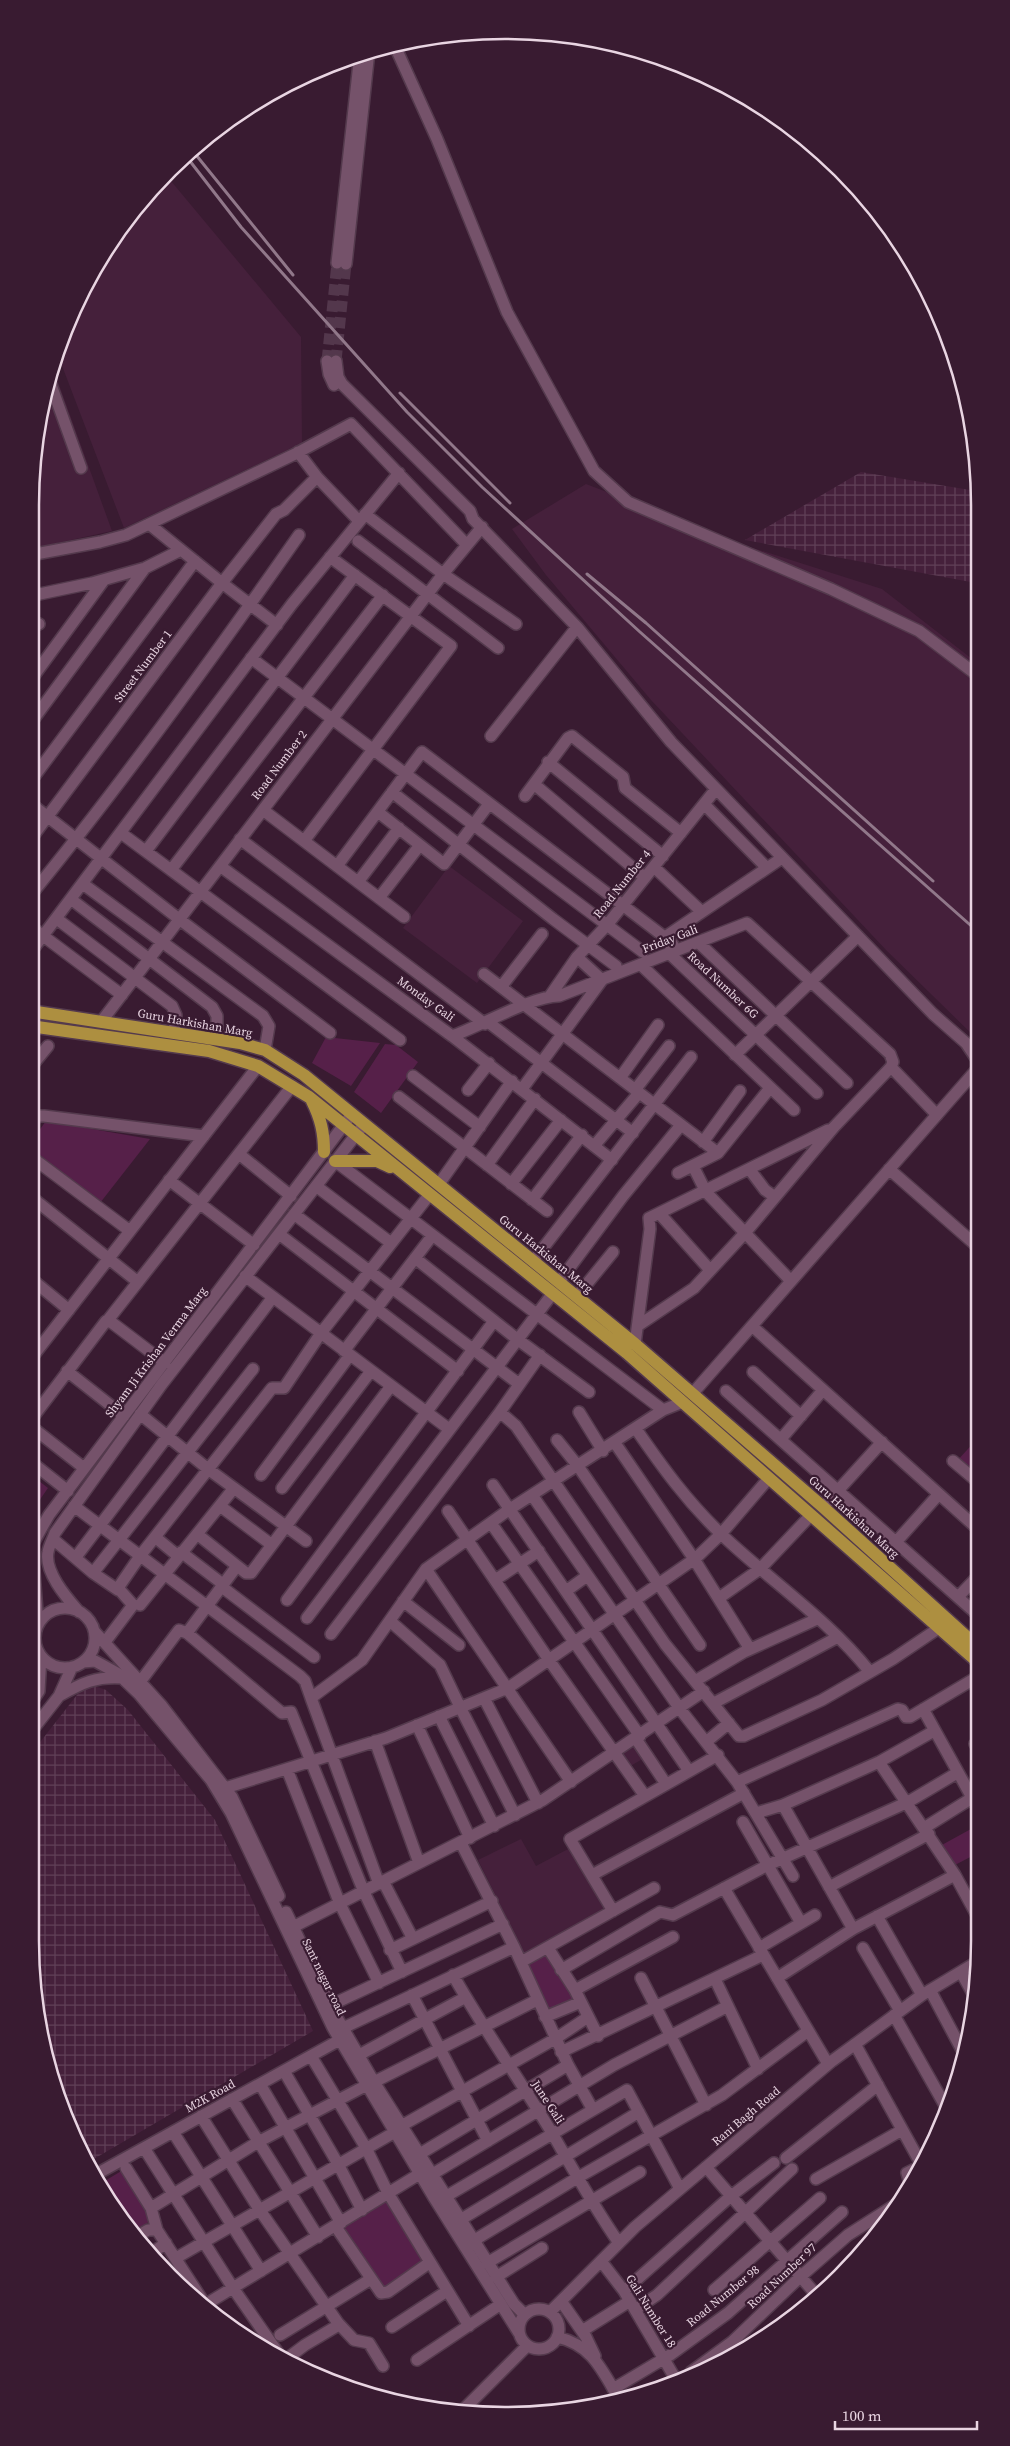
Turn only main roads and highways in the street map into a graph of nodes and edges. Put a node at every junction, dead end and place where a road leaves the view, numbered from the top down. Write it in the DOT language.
graph roads {
  1 [pos="39,1013"];
  2 [pos="39,1027"];
  3 [pos="310,1097"];
  4 [pos="324,1152"];
  5 [pos="335,1162"];
  6 [pos="402,1172"];
  7 [pos="434,1189"];
  8 [pos="556,1287"];
  9 [pos="689,1399"];
  10 [pos="971,1641"];
  11 [pos="971,1656"];
  1 -- 7 [label="main road, Guru Harkishan Marg"];
  2 -- 3 [label="main road, Guru Harkishan Marg"];
  3 -- 4 [label="main road"];
  3 -- 6 [label="main road, Guru Harkishan Marg"];
  5 -- 6 [label="main road"];
  6 -- 7 [label="main road, Guru Harkishan Marg"];
  7 -- 8 [label="main road, Guru Harkishan Marg"];
  7 -- 8 [label="main road, Guru Harkishan Marg"];
  8 -- 9 [label="main road, Guru Harkishan Marg"];
  8 -- 9 [label="main road, Guru Harkishan Marg"];
  9 -- 10 [label="main road, Guru Harkishan Marg"];
  9 -- 11 [label="main road, Guru Harkishan Marg"];
}
